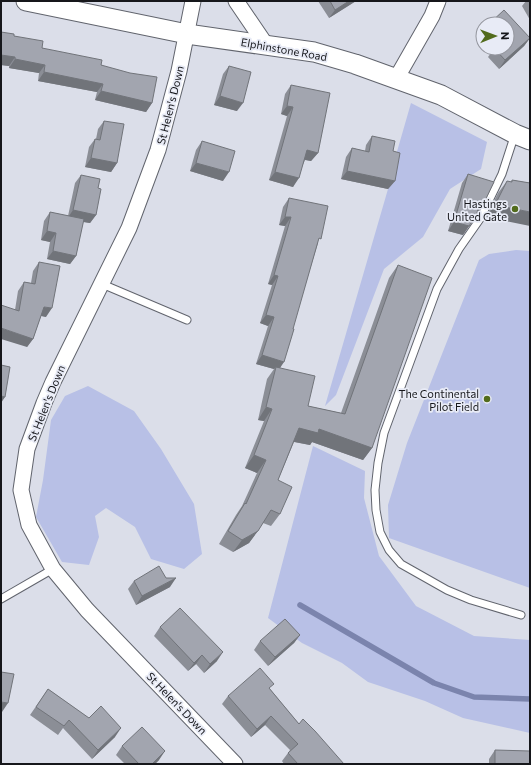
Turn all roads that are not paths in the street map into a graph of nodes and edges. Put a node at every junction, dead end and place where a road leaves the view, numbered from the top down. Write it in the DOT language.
graph roads {
  1 [pos="26,1"];
  2 [pos="193,1"];
  3 [pos="236,1"];
  4 [pos="438,1"];
  5 [pos="187,34"];
  6 [pos="266,45"];
  7 [pos="396,79"];
  8 [pos="522,137"];
  9 [pos="102,284"];
  10 [pos="187,320"];
  11 [pos="53,569"];
  12 [pos="1,599"];
  13 [pos="521,615"];
  14 [pos="235,764"];
  1 -- 5 [label="street, Elphinstone Road"];
  2 -- 5 [label="street, St Helen's Down"];
  3 -- 6 [label="street"];
  4 -- 7 [label="street"];
  5 -- 6 [label="street, Elphinstone Road"];
  5 -- 9 [label="street, St Helen's Down"];
  6 -- 7 [label="street, Elphinstone Road"];
  7 -- 8 [label="street, Elphinstone Road"];
  8 -- 13 [label="lane"];
  9 -- 10 [label="lane"];
  9 -- 11 [label="street, St Helen's Down"];
  11 -- 12 [label="lane"];
  11 -- 14 [label="street, St Helen's Down"];
}
